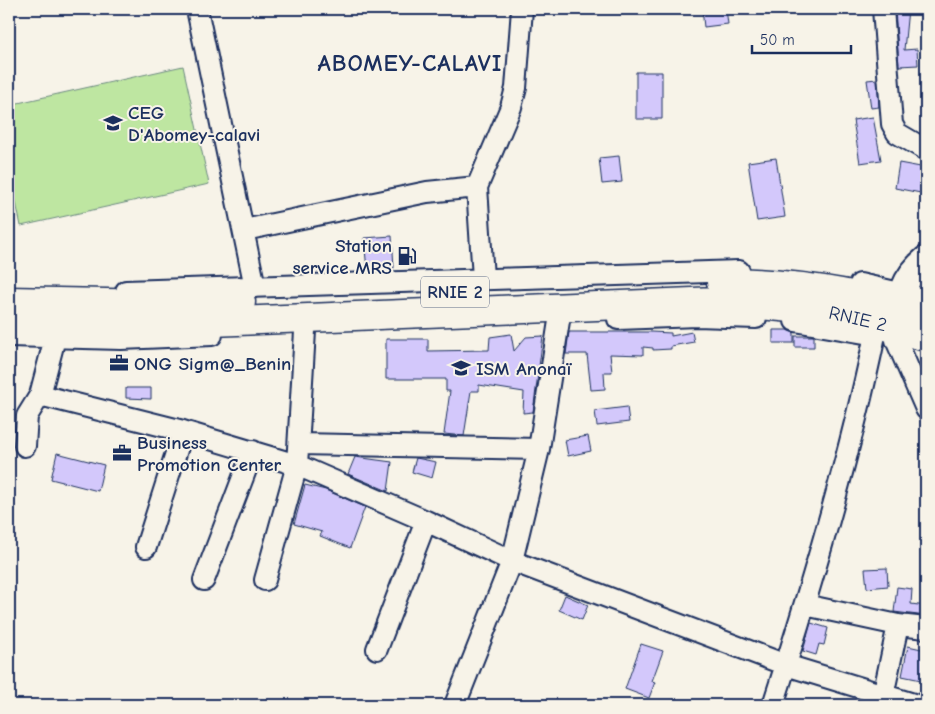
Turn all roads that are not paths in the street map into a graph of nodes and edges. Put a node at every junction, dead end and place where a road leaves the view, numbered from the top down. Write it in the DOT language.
graph roads {
  1 [pos="197,9"];
  2 [pos="522,9"];
  3 [pos="883,9"];
  4 [pos="926,150"];
  5 [pos="477,187"];
  6 [pos="244,230"];
  7 [pos="926,259"];
  8 [pos="483,278"];
  9 [pos="926,279"];
  10 [pos="254,287"];
  11 [pos="9,289"];
  12 [pos="926,299"];
  13 [pos="9,301"];
  14 [pos="926,314"];
  15 [pos="894,320"];
  16 [pos="559,321"];
  17 [pos="9,322"];
  18 [pos="304,331"];
  19 [pos="9,336"];
  20 [pos="926,337"];
  21 [pos="55,338"];
  22 [pos="926,348"];
  23 [pos="40,395"];
  24 [pos="926,409"];
  25 [pos="183,431"];
  26 [pos="300,444"];
  27 [pos="25,446"];
  28 [pos="539,449"];
  29 [pos="252,451"];
  30 [pos="298,465"];
  31 [pos="426,521"];
  32 [pos="146,546"];
  33 [pos="512,561"];
  34 [pos="204,580"];
  35 [pos="265,580"];
  36 [pos="805,605"];
  37 [pos="898,625"];
  38 [pos="926,628"];
  39 [pos="377,649"];
  40 [pos="786,665"];
  41 [pos="883,696"];
  42 [pos="456,705"];
  43 [pos="773,705"];
  44 [pos="917,705"];
  1 -- 6 [label="street"];
  2 -- 5 [label="street"];
  3 -- 4 [label="street"];
  5 -- 6 [label="street"];
  5 -- 8 [label="street"];
  6 -- 10 [label="street"];
  7 -- 15 [label="main road"];
  8 -- 10 [label="street"];
  8 -- 15 [label="street"];
  9 -- 15 [label="main road"];
  10 -- 11 [label="street"];
  12 -- 15 [label="street"];
  13 -- 15 [label="highway, RNIE 2 / RNIE 2"];
  14 -- 15 [label="highway, RNIE 2 / RNIE 2"];
  15 -- 16 [label="street"];
  15 -- 17 [label="highway, RNIE 2 / RNIE 2"];
  15 -- 20 [label="highway, RNIE 2 / RNIE 2"];
  15 -- 22 [label="street"];
  15 -- 24 [label="street"];
  15 -- 36 [label="street"];
  16 -- 18 [label="street"];
  16 -- 28 [label="street"];
  18 -- 21 [label="street"];
  18 -- 26 [label="street"];
  19 -- 21 [label="street"];
  21 -- 23 [label="street"];
  23 -- 25 [label="street"];
  23 -- 27 [label="street"];
  25 -- 29 [label="street"];
  25 -- 32 [label="street"];
  26 -- 28 [label="street"];
  26 -- 30 [label="street"];
  28 -- 33 [label="street"];
  29 -- 30 [label="street"];
  29 -- 34 [label="street"];
  30 -- 31 [label="street"];
  30 -- 35 [label="street"];
  31 -- 33 [label="street"];
  31 -- 39 [label="street"];
  33 -- 40 [label="street"];
  33 -- 42 [label="street"];
  36 -- 37 [label="street"];
  36 -- 40 [label="street"];
  37 -- 38 [label="street"];
  37 -- 41 [label="street"];
  40 -- 41 [label="street"];
  40 -- 43 [label="street"];
  41 -- 44 [label="street"];
}
